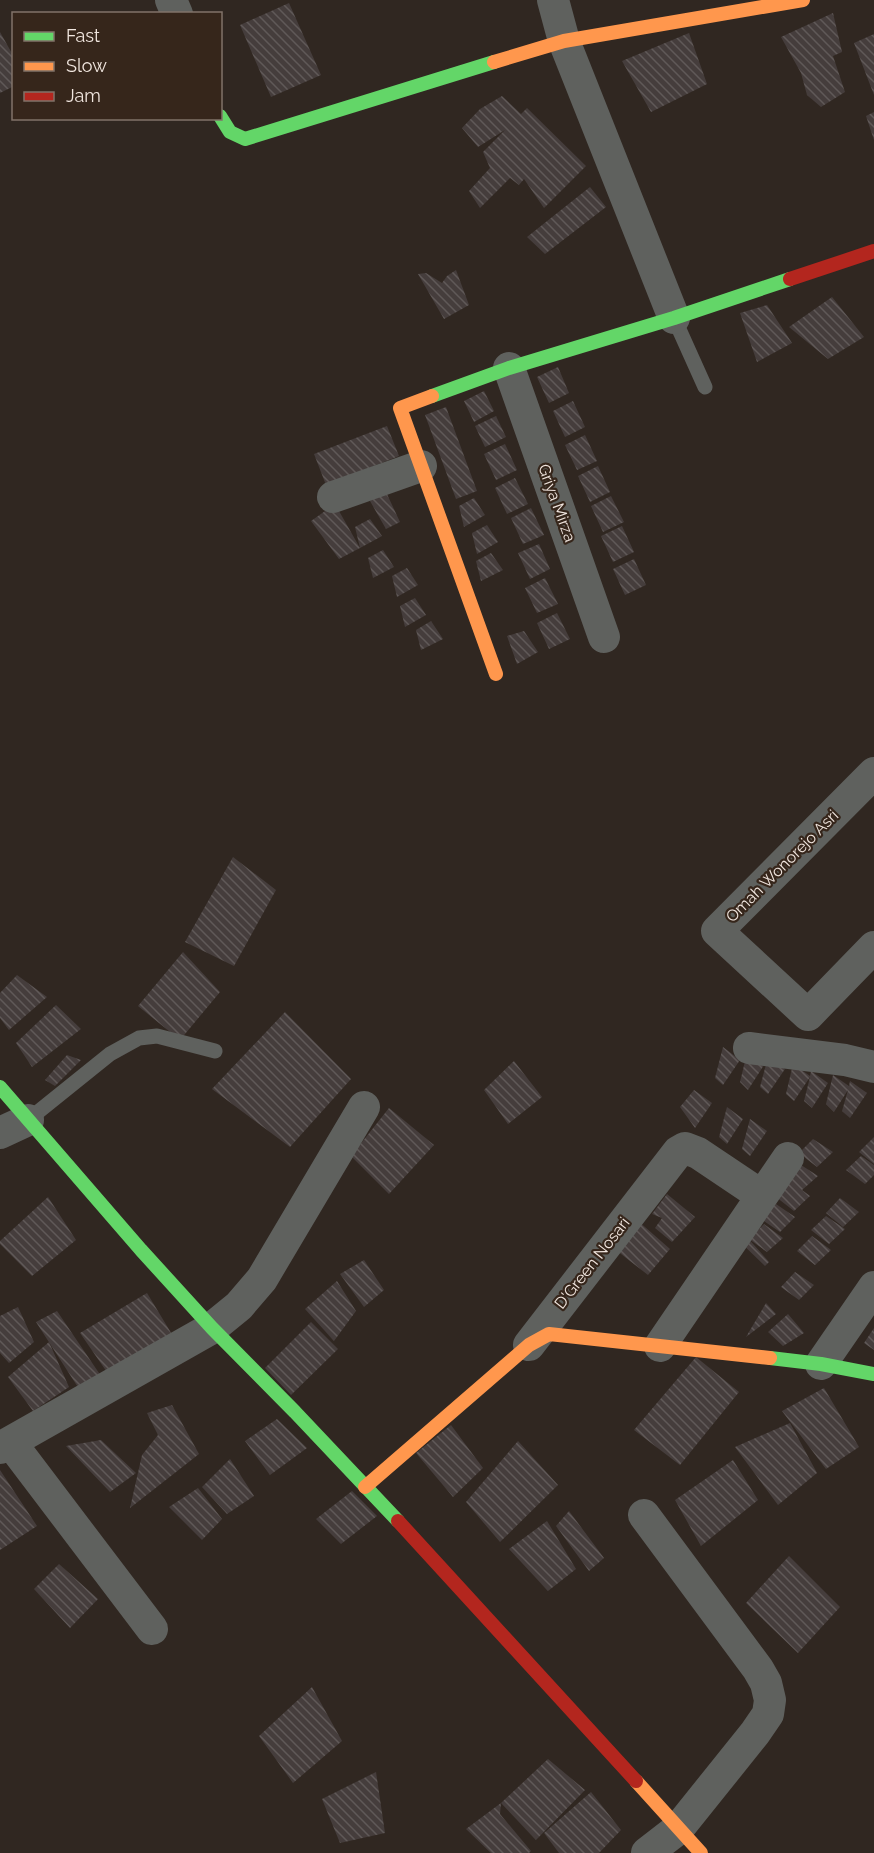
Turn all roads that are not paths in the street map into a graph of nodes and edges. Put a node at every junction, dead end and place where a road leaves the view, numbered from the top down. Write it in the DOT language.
graph roads {
  1 [pos="553,0"];
  2 [pos="802,0"];
  3 [pos="564,41"];
  4 [pos="222,119"];
  5 [pos="874,251"];
  6 [pos="674,318"];
  7 [pos="509,368"];
  8 [pos="705,387"];
  9 [pos="421,466"];
  10 [pos="333,497"];
  11 [pos="604,637"];
  12 [pos="496,674"];
  13 [pos="874,773"];
  14 [pos="874,947"];
  15 [pos="749,1048"];
  16 [pos="215,1051"];
  17 [pos="874,1067"];
  18 [pos="0,1087"];
  19 [pos="364,1107"];
  20 [pos="14,1126"];
  21 [pos="788,1158"];
  22 [pos="762,1196"];
  23 [pos="874,1287"];
  24 [pos="212,1328"];
  25 [pos="529,1345"];
  26 [pos="660,1346"];
  27 [pos="820,1364"];
  28 [pos="874,1374"];
  29 [pos="6,1445"];
  30 [pos="365,1487"];
  31 [pos="644,1515"];
  32 [pos="152,1629"];
  33 [pos="678,1829"];
  34 [pos="647,1853"];
  35 [pos="701,1853"];
  1 -- 3 [label="street"];
  2 -- 3 [label="street"];
  3 -- 4 [label="street"];
  3 -- 6 [label="street"];
  5 -- 6 [label="street"];
  6 -- 7 [label="street"];
  6 -- 8 [label="lane"];
  7 -- 9 [label="street"];
  7 -- 11 [label="street, Griya Mirza"];
  9 -- 10 [label="street"];
  9 -- 12 [label="street"];
  13 -- 14 [label="street, Omah Wonorejo Asri"];
  15 -- 17 [label="street"];
  16 -- 20 [label="lane"];
  18 -- 20 [label="street"];
  19 -- 24 [label="street"];
  20 -- 24 [label="street"];
  21 -- 22 [label="street"];
  22 -- 25 [label="street, D'Green Nosari"];
  22 -- 26 [label="street"];
  23 -- 27 [label="street"];
  24 -- 29 [label="street"];
  24 -- 30 [label="street"];
  25 -- 26 [label="street, D'Green Nosari"];
  25 -- 30 [label="street"];
  26 -- 27 [label="street, D'Green Nosari"];
  27 -- 28 [label="street, D'Green Nosari"];
  29 -- 32 [label="street"];
  30 -- 33 [label="street"];
  31 -- 33 [label="street"];
  33 -- 34 [label="street"];
  33 -- 35 [label="street"];
}
